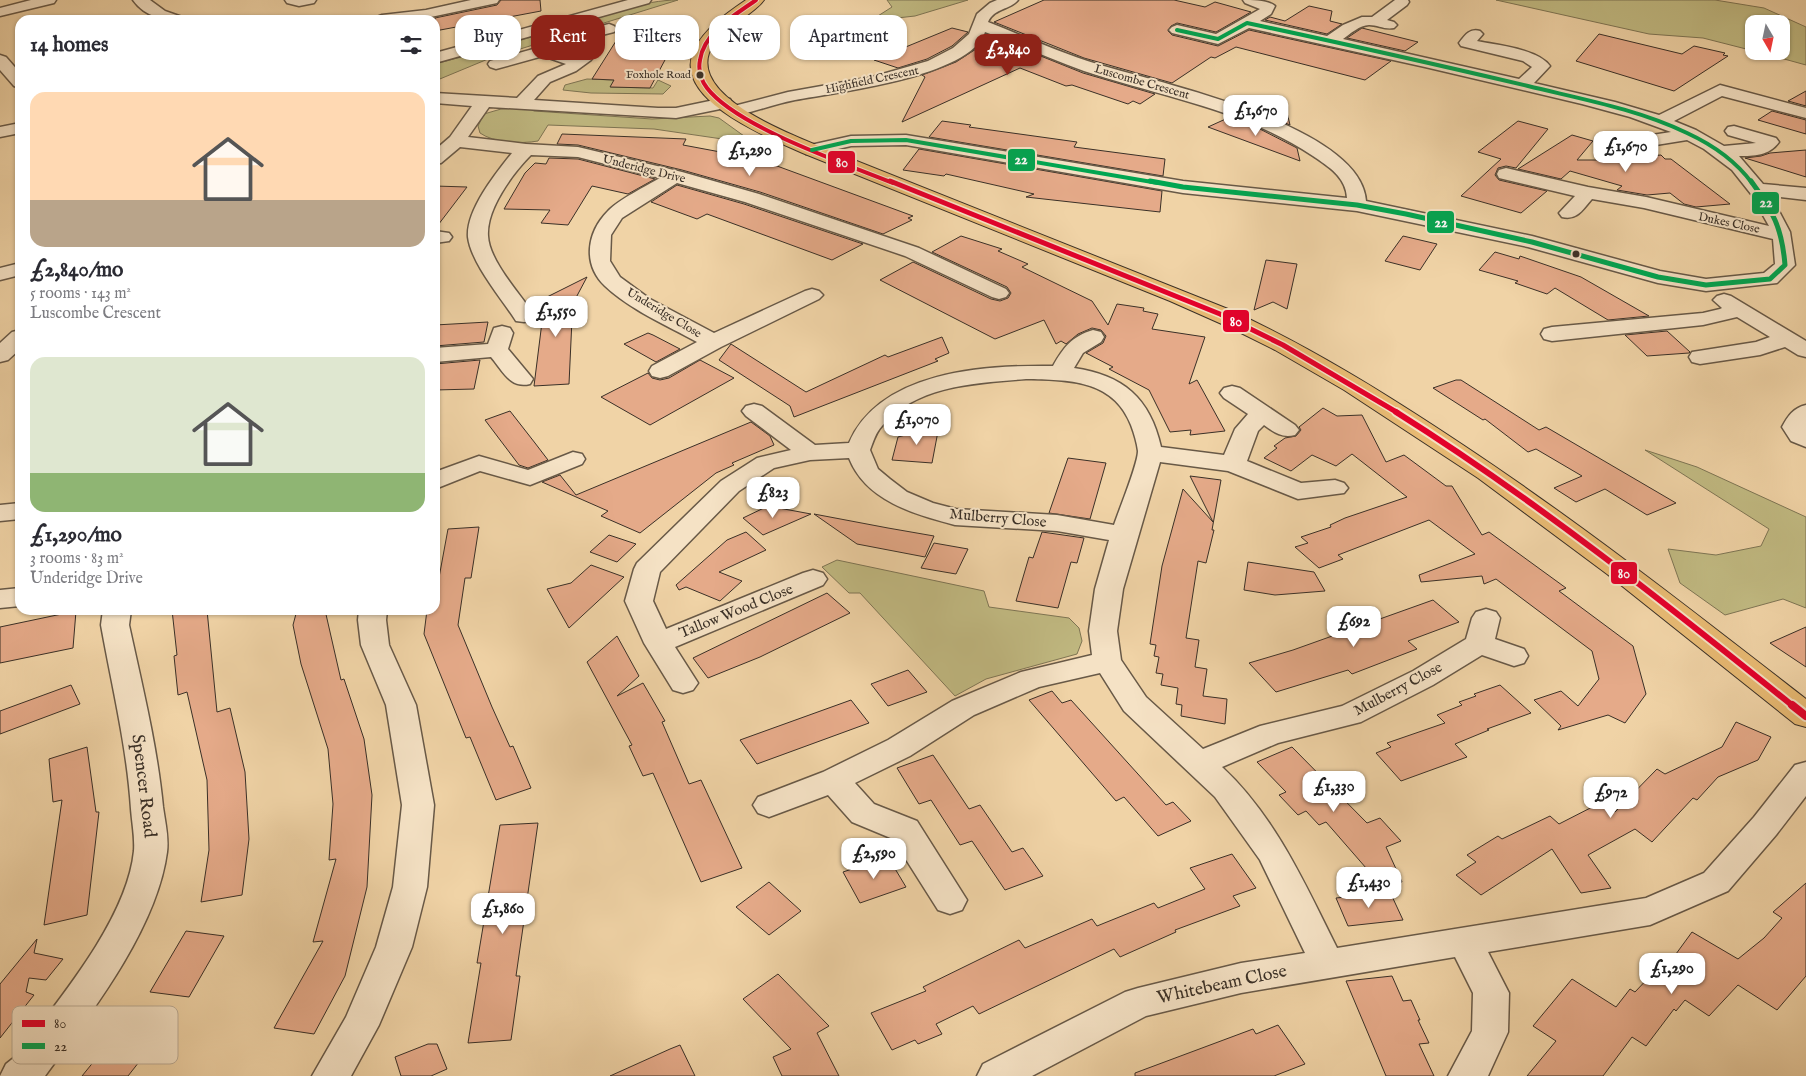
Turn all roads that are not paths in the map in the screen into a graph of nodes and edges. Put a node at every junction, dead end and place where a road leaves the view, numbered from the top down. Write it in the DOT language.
graph roads {
  1 [pos="49,0"];
  2 [pos="140,0"];
  3 [pos="292,0"];
  4 [pos="309,0"];
  5 [pos="492,0"];
  6 [pos="644,0"];
  7 [pos="756,0"];
  8 [pos="1011,0"];
  9 [pos="1250,0"];
  10 [pos="1402,2"];
  11 [pos="0,12"];
  12 [pos="163,15"];
  13 [pos="419,15"];
  14 [pos="1298,21"];
  15 [pos="1248,23"];
  16 [pos="982,25"];
  17 [pos="608,30"];
  18 [pos="1177,30"];
  19 [pos="1475,34"];
  20 [pos="1336,36"];
  21 [pos="1533,44"];
  22 [pos="1519,55"];
  23 [pos="440,57"];
  24 [pos="1,62"];
  25 [pos="578,62"];
  26 [pos="1437,65"];
  27 [pos="532,76"];
  28 [pos="1421,76"];
  29 [pos="15,77"];
  30 [pos="1694,84"];
  31 [pos="1523,85"];
  32 [pos="1720,90"];
  33 [pos="1609,92"];
  34 [pos="440,98"];
  35 [pos="1703,99"];
  36 [pos="484,101"];
  37 [pos="522,103"];
  38 [pos="730,107"];
  39 [pos="1675,113"];
  40 [pos="1806,113"];
  41 [pos="1755,114"];
  42 [pos="1659,122"];
  43 [pos="15,129"];
  44 [pos="1734,131"];
  45 [pos="0,132"];
  46 [pos="1690,134"];
  47 [pos="456,141"];
  48 [pos="526,149"];
  49 [pos="812,150"];
  50 [pos="1718,152"];
  51 [pos="1607,153"];
  52 [pos="440,155"];
  53 [pos="1506,174"];
  54 [pos="675,176"];
  55 [pos="1755,189"];
  56 [pos="1588,193"];
  57 [pos="1806,194"];
  58 [pos="1357,206"];
  59 [pos="1569,213"];
  60 [pos="1781,235"];
  61 [pos="15,270"];
  62 [pos="0,274"];
  63 [pos="1706,285"];
  64 [pos="999,293"];
  65 [pos="812,294"];
  66 [pos="1737,310"];
  67 [pos="524,316"];
  68 [pos="1552,334"];
  69 [pos="1093,338"];
  70 [pos="15,342"];
  71 [pos="713,342"];
  72 [pos="1797,345"];
  73 [pos="440,354"];
  74 [pos="0,355"];
  75 [pos="1700,357"];
  76 [pos="660,371"];
  77 [pos="1060,372"];
  78 [pos="522,379"];
  79 [pos="1232,393"];
  80 [pos="754,411"];
  81 [pos="1806,412"];
  82 [pos="1262,414"];
  83 [pos="1287,430"];
  84 [pos="1806,440"];
  85 [pos="858,450"];
  86 [pos="1150,453"];
  87 [pos="810,454"];
  88 [pos="573,459"];
  89 [pos="1233,464"];
  90 [pos="440,479"];
  91 [pos="1335,488"];
  92 [pos="1296,501"];
  93 [pos="15,512"];
  94 [pos="0,513"];
  95 [pos="1124,535"];
  96 [pos="813,580"];
  97 [pos="15,597"];
  98 [pos="0,598"];
  99 [pos="116,615"];
  100 [pos="372,615"];
  101 [pos="658,643"];
  102 [pos="1514,656"];
  103 [pos="1107,661"];
  104 [pos="683,683"];
  105 [pos="1806,716"];
  106 [pos="1200,763"];
  107 [pos="1806,773"];
  108 [pos="834,780"];
  109 [pos="769,805"];
  110 [pos="950,900"];
  111 [pos="1464,940"];
  112 [pos="1328,964"];
  113 [pos="75,1006"];
  114 [pos="32,1064"];
  115 [pos="19,1076"];
  116 [pos="331,1076"];
  117 [pos="996,1076"];
  118 [pos="1467,1076"];
  1 -- 11 [label="street"];
  2 -- 12 [label="street"];
  3 -- 4 [label="street"];
  5 -- 13 [label="street"];
  6 -- 23 [label="street"];
  7 -- 38 [label="highway"];
  8 -- 16 [label="street, Highfield Crescent"];
  9 -- 15 [label="street"];
  10 -- 20 [label="street"];
  14 -- 20 [label="street"];
  15 -- 18 [label="street"];
  15 -- 20 [label="street"];
  16 -- 38 [label="street, Highfield Crescent"];
  16 -- 58 [label="street, Luscombe Crescent"];
  17 -- 25 [label="street"];
  19 -- 22 [label="street"];
  20 -- 26 [label="street"];
  21 -- 22 [label="street"];
  22 -- 31 [label="street"];
  24 -- 29 [label="street"];
  25 -- 27 [label="street"];
  25 -- 27 [label="street"];
  26 -- 28 [label="street"];
  26 -- 31 [label="street"];
  27 -- 37 [label="street"];
  30 -- 32 [label="street"];
  31 -- 42 [label="street"];
  32 -- 35 [label="street"];
  32 -- 40 [label="street"];
  33 -- 39 [label="street"];
  34 -- 36 [label="street"];
  35 -- 39 [label="street"];
  35 -- 41 [label="street"];
  36 -- 37 [label="street"];
  36 -- 47 [label="street"];
  37 -- 38 [label="street"];
  38 -- 49 [label="highway"];
  39 -- 42 [label="street"];
  42 -- 46 [label="street"];
  43 -- 45 [label="street"];
  44 -- 50 [label="street"];
  46 -- 50 [label="street"];
  46 -- 51 [label="street"];
  47 -- 48 [label="street, Underidge Drive"];
  47 -- 52 [label="street"];
  48 -- 54 [label="street, Underidge Drive"];
  48 -- 67 [label="street"];
  49 -- 58 [label="street"];
  49 -- 105 [label="highway"];
  50 -- 55 [label="street"];
  53 -- 56 [label="street, Dukes Close"];
  54 -- 64 [label="street, Underidge Drive"];
  54 -- 71 [label="street, Underidge Close"];
  55 -- 57 [label="street"];
  55 -- 60 [label="street"];
  56 -- 59 [label="street"];
  56 -- 60 [label="street, Dukes Close"];
  58 -- 63 [label="street"];
  60 -- 63 [label="street"];
  61 -- 62 [label="street"];
  63 -- 66 [label="street"];
  65 -- 71 [label="street, Underidge Close"];
  66 -- 68 [label="street"];
  66 -- 72 [label="street"];
  69 -- 77 [label="street"];
  70 -- 74 [label="street"];
  71 -- 76 [label="street, Underidge Close"];
  72 -- 75 [label="street"];
  73 -- 78 [label="street"];
  77 -- 85 [label="street"];
  77 -- 86 [label="street"];
  79 -- 82 [label="street"];
  80 -- 87 [label="street"];
  81 -- 84 [label="street"];
  82 -- 83 [label="street"];
  82 -- 89 [label="street"];
  85 -- 87 [label="street, Tallow Wood Close"];
  85 -- 95 [label="street, Mulberry Close"];
  86 -- 89 [label="street"];
  86 -- 95 [label="street"];
  87 -- 101 [label="street, Tallow Wood Close"];
  88 -- 90 [label="street"];
  89 -- 92 [label="street"];
  91 -- 92 [label="street"];
  93 -- 94 [label="street"];
  95 -- 103 [label="street"];
  96 -- 101 [label="street, Tallow Wood Close"];
  97 -- 98 [label="street"];
  99 -- 113 [label="street, Spencer Road"];
  100 -- 116 [label="street"];
  101 -- 104 [label="street, Tallow Wood Close"];
  102 -- 106 [label="street, Mulberry Close"];
  103 -- 106 [label="street"];
  103 -- 108 [label="street"];
  106 -- 112 [label="street"];
  107 -- 111 [label="street, Whitebeam Close"];
  108 -- 109 [label="street"];
  108 -- 110 [label="street"];
  111 -- 112 [label="street, Whitebeam Close"];
  111 -- 118 [label="street"];
  112 -- 117 [label="street, Whitebeam Close"];
  114 -- 115 [label="street, Spencer Road"];
}
